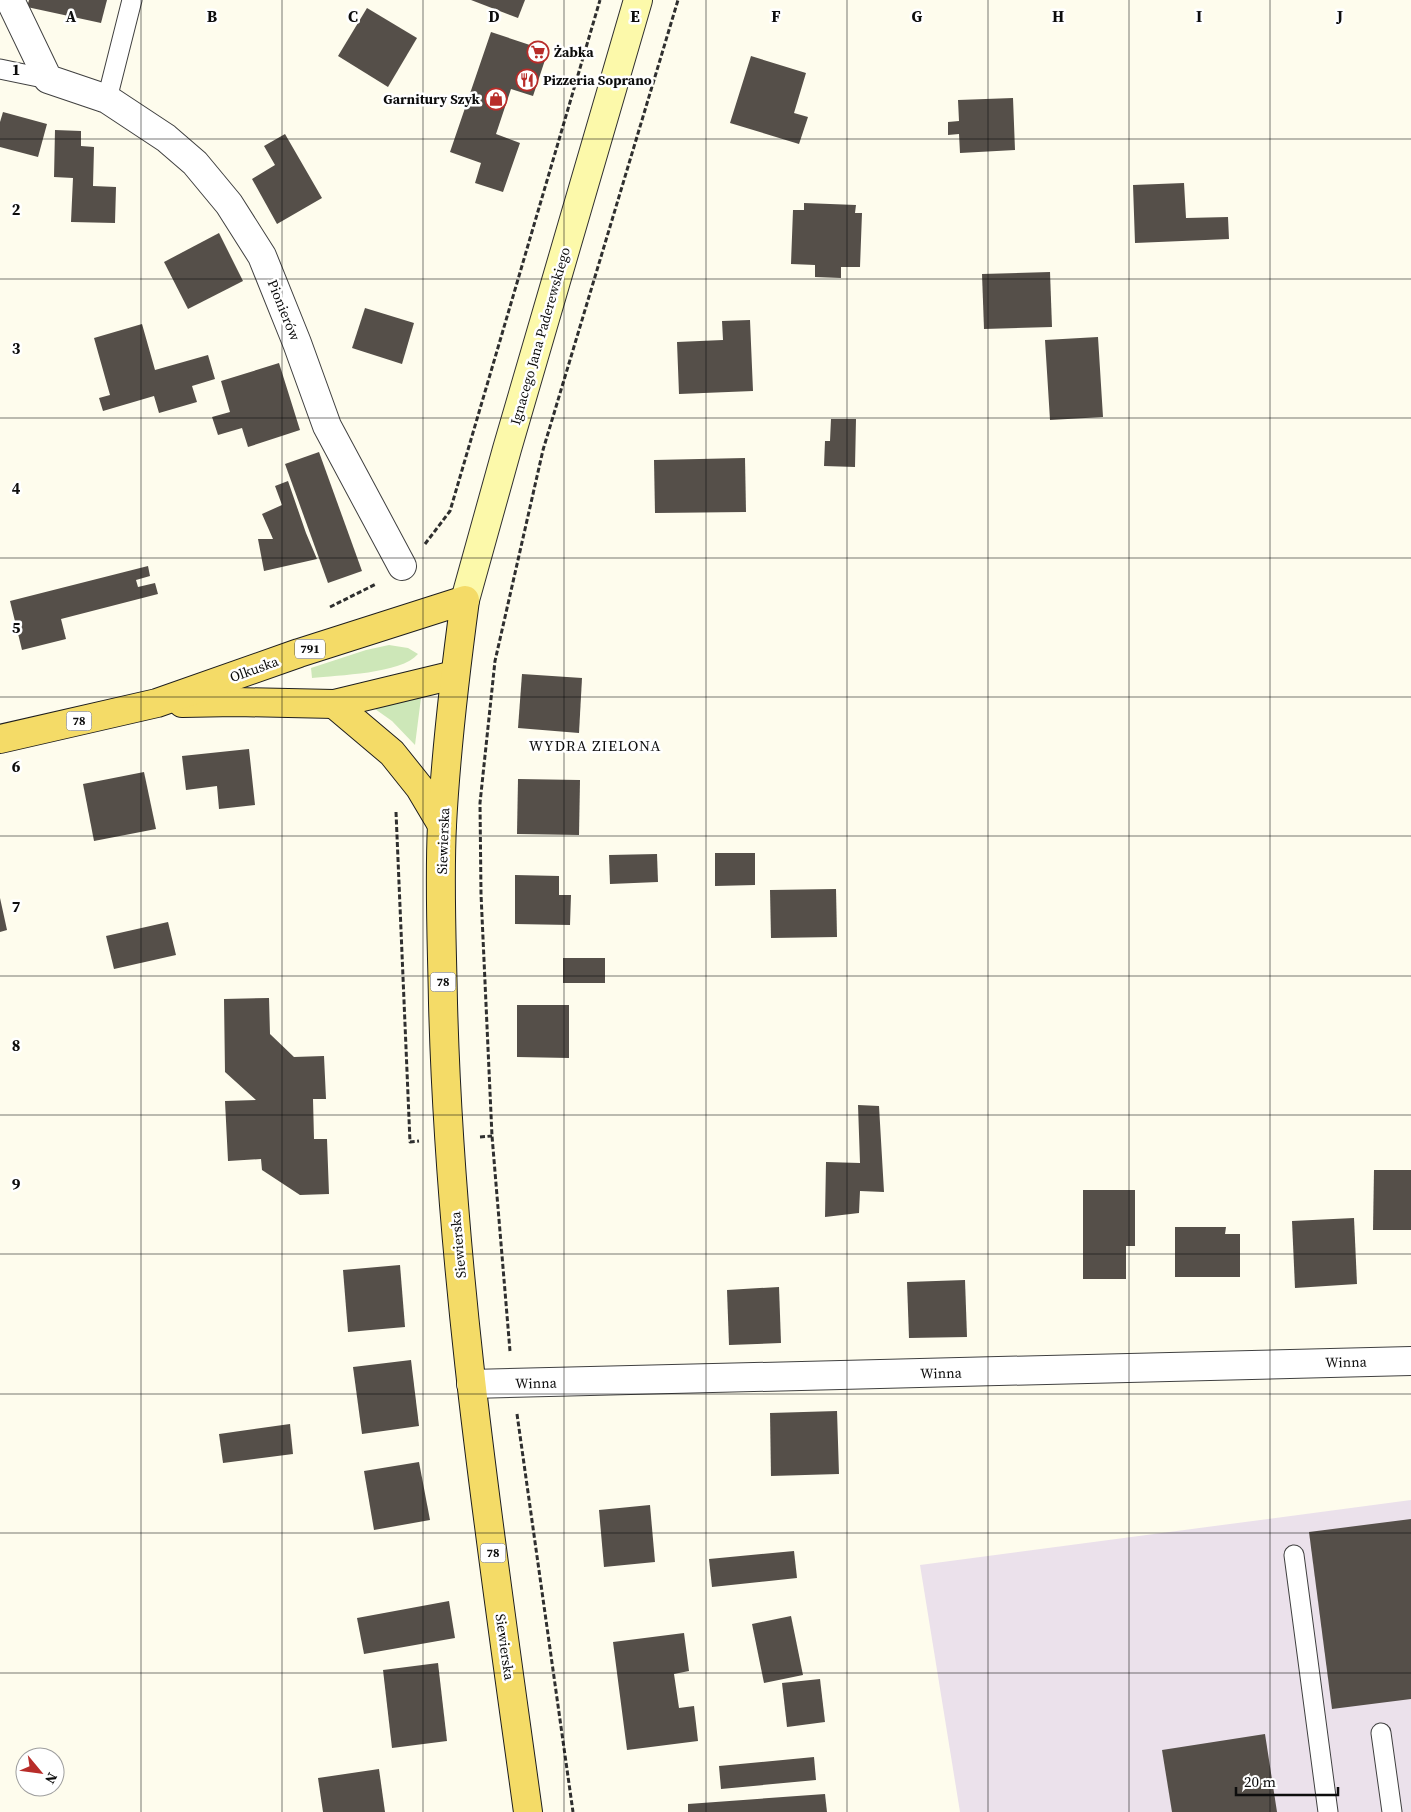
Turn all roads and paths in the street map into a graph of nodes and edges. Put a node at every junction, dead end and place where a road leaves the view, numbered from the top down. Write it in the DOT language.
graph roads {
  1 [pos="10,0"];
  2 [pos="132,0"];
  3 [pos="600,0"];
  4 [pos="638,0"];
  5 [pos="678,0"];
  6 [pos="0,69"];
  7 [pos="48,79"];
  8 [pos="107,99"];
  9 [pos="402,566"];
  10 [pos="465,600"];
  11 [pos="323,611"];
  12 [pos="454,675"];
  13 [pos="157,704"];
  14 [pos="334,704"];
  15 [pos="0,739"];
  16 [pos="396,802"];
  17 [pos="442,825"];
  18 [pos="410,1142"];
  19 [pos="1411,1361"];
  20 [pos="471,1384"];
  21 [pos="513,1384"];
  22 [pos="1294,1555"];
  23 [pos="1381,1733"];
  24 [pos="528,1812"];
  25 [pos="573,1812"];
  26 [pos="1328,1812"];
  27 [pos="1392,1812"];
  1 -- 7 [label="street"];
  2 -- 8 [label="lane"];
  3 -- 9 [label="path"];
  4 -- 10 [label="main road, Ignacego Jana Paderewskiego"];
  5 -- 21 [label="path"];
  6 -- 7 [label="lane"];
  7 -- 8 [label="street, Pionierów"];
  8 -- 9 [label="street, Pionierów"];
  9 -- 11 [label="path"];
  10 -- 12 [label="main road, Ignacego Jana Paderewskiego / 78"];
  10 -- 13 [label="main road, Olkuska / 791"];
  12 -- 14 [label="main road, Olkuska"];
  12 -- 17 [label="main road, Siewierska / 78"];
  13 -- 14 [label="main road, Olkuska / 78"];
  13 -- 15 [label="main road, Olkuska / 78"];
  14 -- 17 [label="main road"];
  16 -- 18 [label="path"];
  17 -- 20 [label="main road, Siewierska / 78"];
  19 -- 21 [label="street, Winna"];
  20 -- 21 [label="street, Winna"];
  20 -- 24 [label="main road, Siewierska / 78"];
  21 -- 25 [label="path"];
  22 -- 26 [label="lane"];
  23 -- 27 [label="lane"];
}
